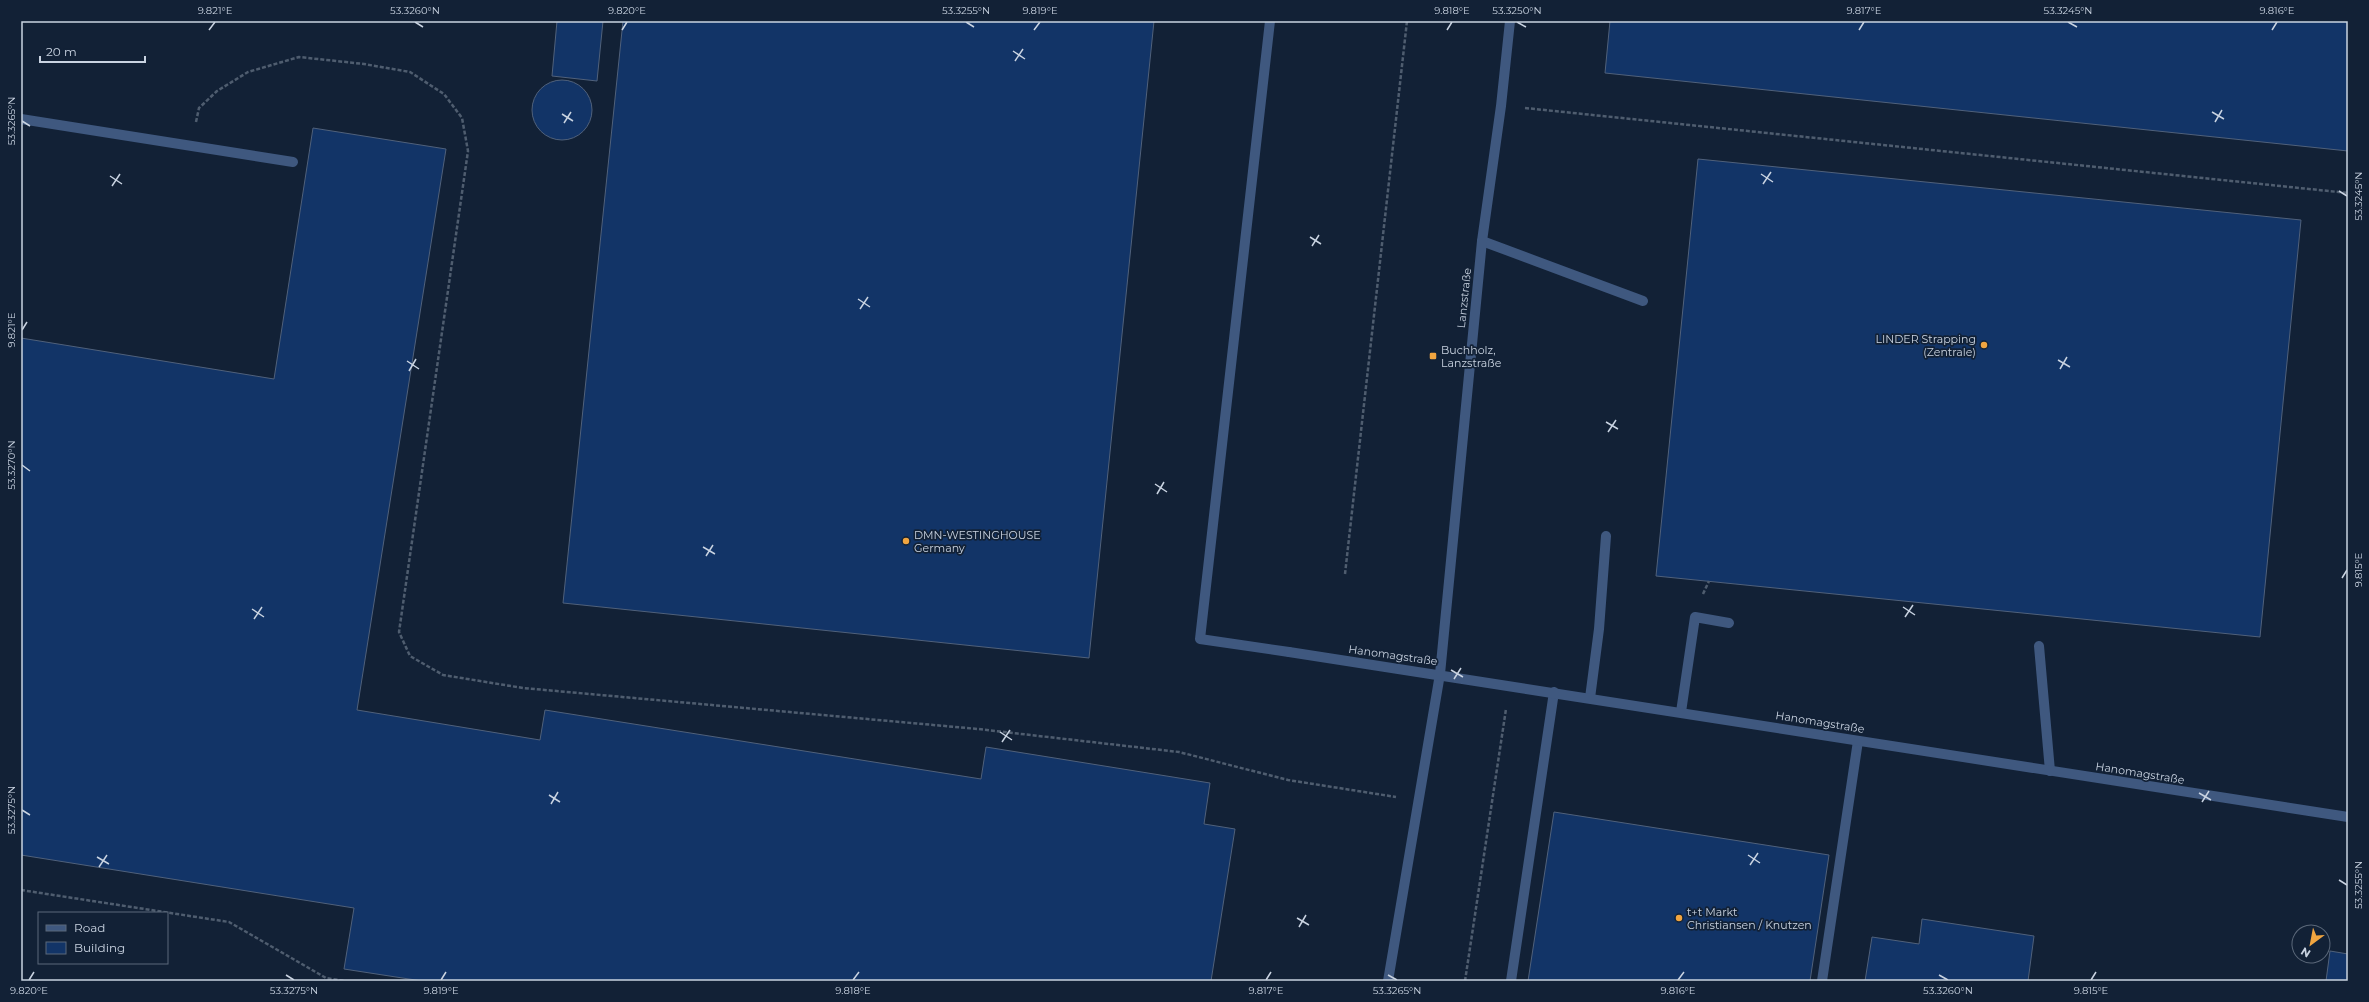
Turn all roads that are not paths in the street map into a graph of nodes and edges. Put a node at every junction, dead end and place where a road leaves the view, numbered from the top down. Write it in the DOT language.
graph roads {
  1 [pos="1270,21"];
  2 [pos="1510,21"];
  3 [pos="21,119"];
  4 [pos="293,162"];
  5 [pos="1482,241"];
  6 [pos="1643,301"];
  7 [pos="1606,536"];
  8 [pos="1729,623"];
  9 [pos="2039,646"];
  10 [pos="1440,674"];
  11 [pos="1554,692"];
  12 [pos="1590,698"];
  13 [pos="1681,712"];
  14 [pos="1858,741"];
  15 [pos="2050,771"];
  16 [pos="2348,817"];
  17 [pos="1388,981"];
  18 [pos="1511,981"];
  19 [pos="1822,981"];
  1 -- 10 [label="street, Hanomagstraße"];
  2 -- 5 [label="street, Lanzstraße"];
  3 -- 4 [label="street"];
  5 -- 6 [label="street"];
  5 -- 10 [label="street, Lanzstraße"];
  7 -- 12 [label="street"];
  8 -- 13 [label="street"];
  9 -- 15 [label="street"];
  10 -- 11 [label="street, Hanomagstraße"];
  10 -- 17 [label="street, Lanzstraße"];
  11 -- 12 [label="street, Hanomagstraße"];
  11 -- 18 [label="street"];
  12 -- 13 [label="street, Hanomagstraße"];
  13 -- 14 [label="street, Hanomagstraße"];
  14 -- 15 [label="street, Hanomagstraße"];
  14 -- 19 [label="street"];
  15 -- 16 [label="street, Hanomagstraße"];
}
